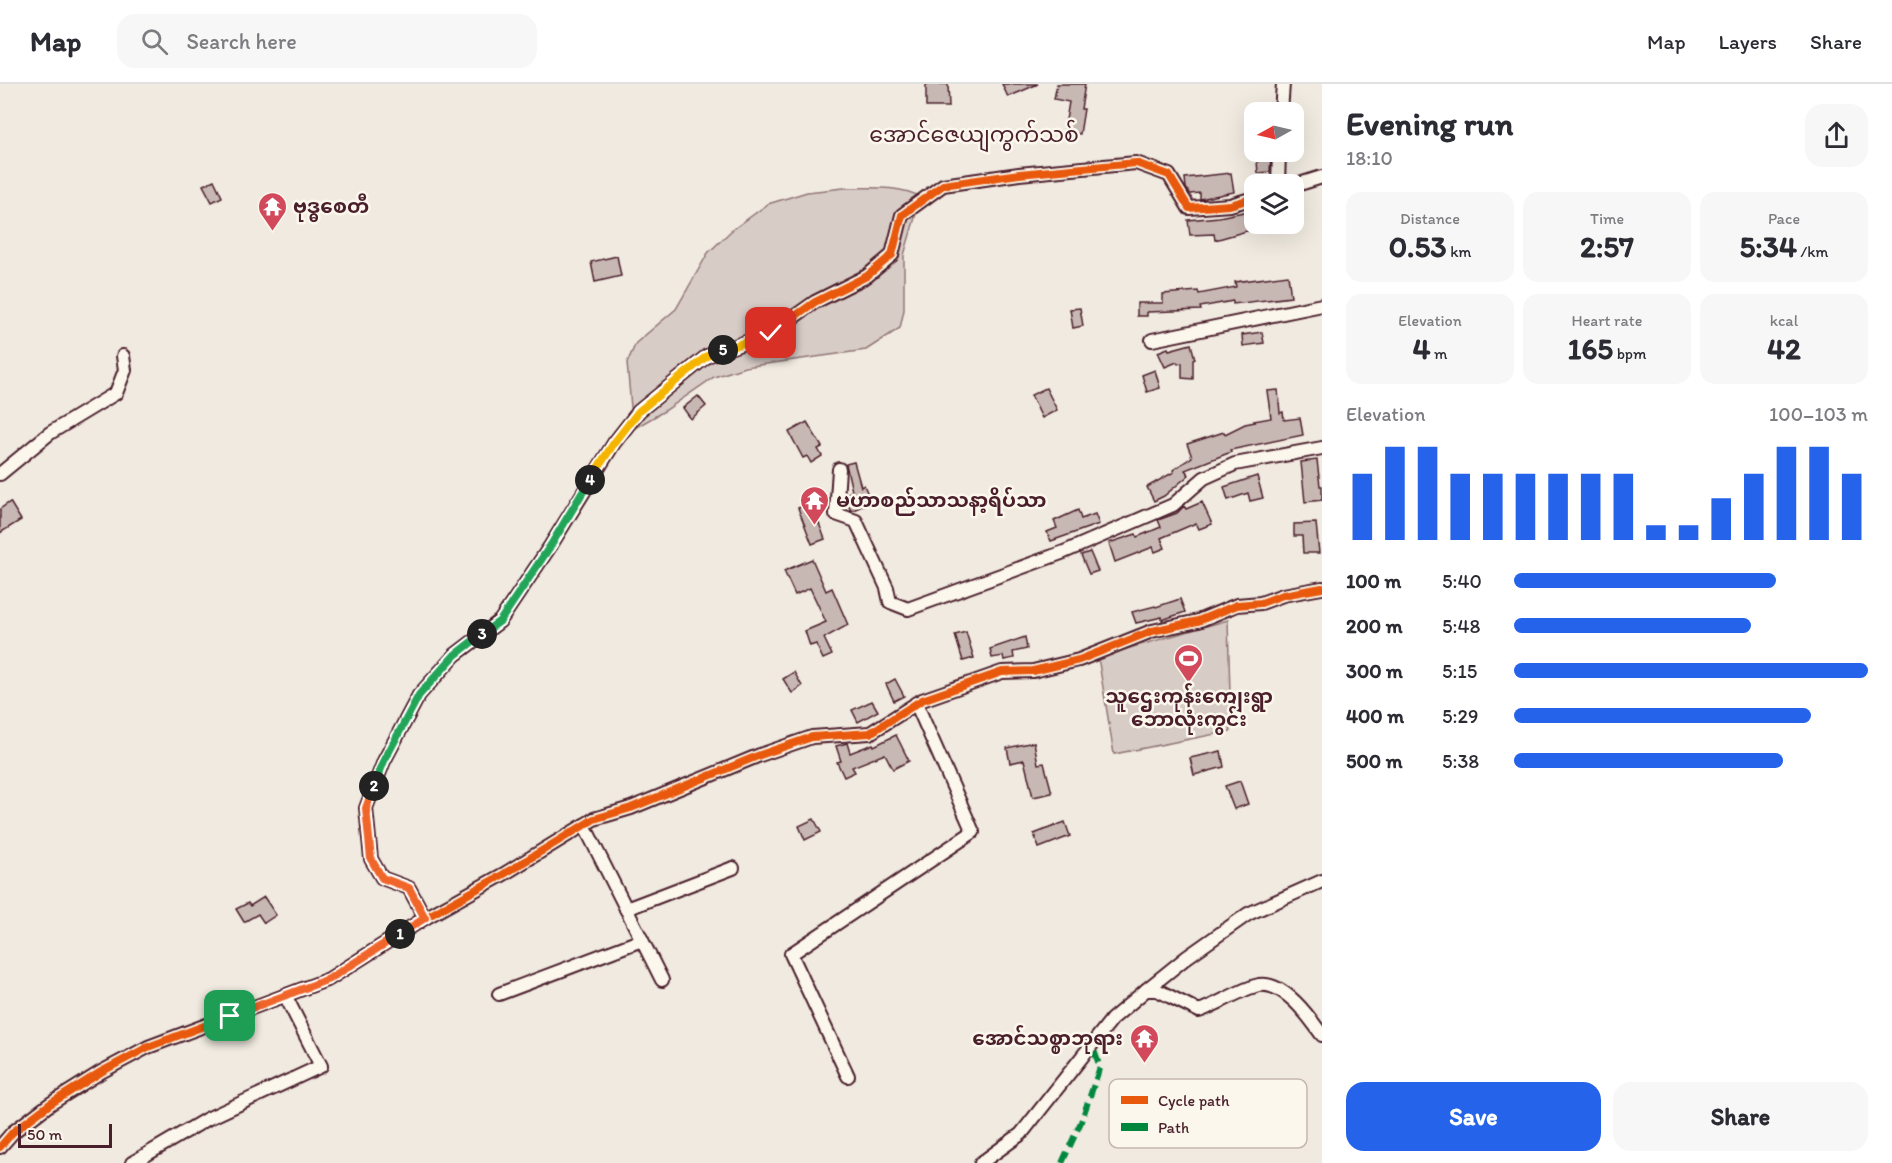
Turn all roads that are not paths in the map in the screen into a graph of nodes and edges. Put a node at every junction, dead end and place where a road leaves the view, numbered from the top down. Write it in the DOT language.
graph roads {
  1 [pos="1283,84"];
  2 [pos="1282,102"];
  3 [pos="1322,177"];
  4 [pos="1304,183"];
  5 [pos="1244,201"];
  6 [pos="1322,305"];
  7 [pos="1152,340"];
  8 [pos="123,356"];
  9 [pos="1322,447"];
  10 [pos="839,469"];
  11 [pos="0,474"];
  12 [pos="1322,588"];
  13 [pos="916,703"];
  14 [pos="584,825"];
  15 [pos="734,868"];
  16 [pos="1322,881"];
  17 [pos="626,909"];
  18 [pos="425,918"];
  19 [pos="642,940"];
  20 [pos="662,980"];
  21 [pos="1146,990"];
  22 [pos="499,994"];
  23 [pos="285,995"];
  24 [pos="1322,1035"];
  25 [pos="848,1076"];
  26 [pos="0,1148"];
  27 [pos="132,1163"];
  28 [pos="981,1163"];
  1 -- 2 [label="street"];
  3 -- 4 [label="street"];
  5 -- 18 [label="street"];
  6 -- 7 [label="street"];
  8 -- 11 [label="street"];
  9 -- 10 [label="street"];
  12 -- 13 [label="street"];
  13 -- 14 [label="street"];
  13 -- 25 [label="street"];
  14 -- 17 [label="street"];
  14 -- 18 [label="street"];
  15 -- 17 [label="street"];
  16 -- 21 [label="street"];
  17 -- 19 [label="street"];
  18 -- 23 [label="street"];
  19 -- 20 [label="street"];
  19 -- 22 [label="street"];
  21 -- 24 [label="street"];
  21 -- 28 [label="street"];
  23 -- 26 [label="street"];
  23 -- 27 [label="street"];
}
